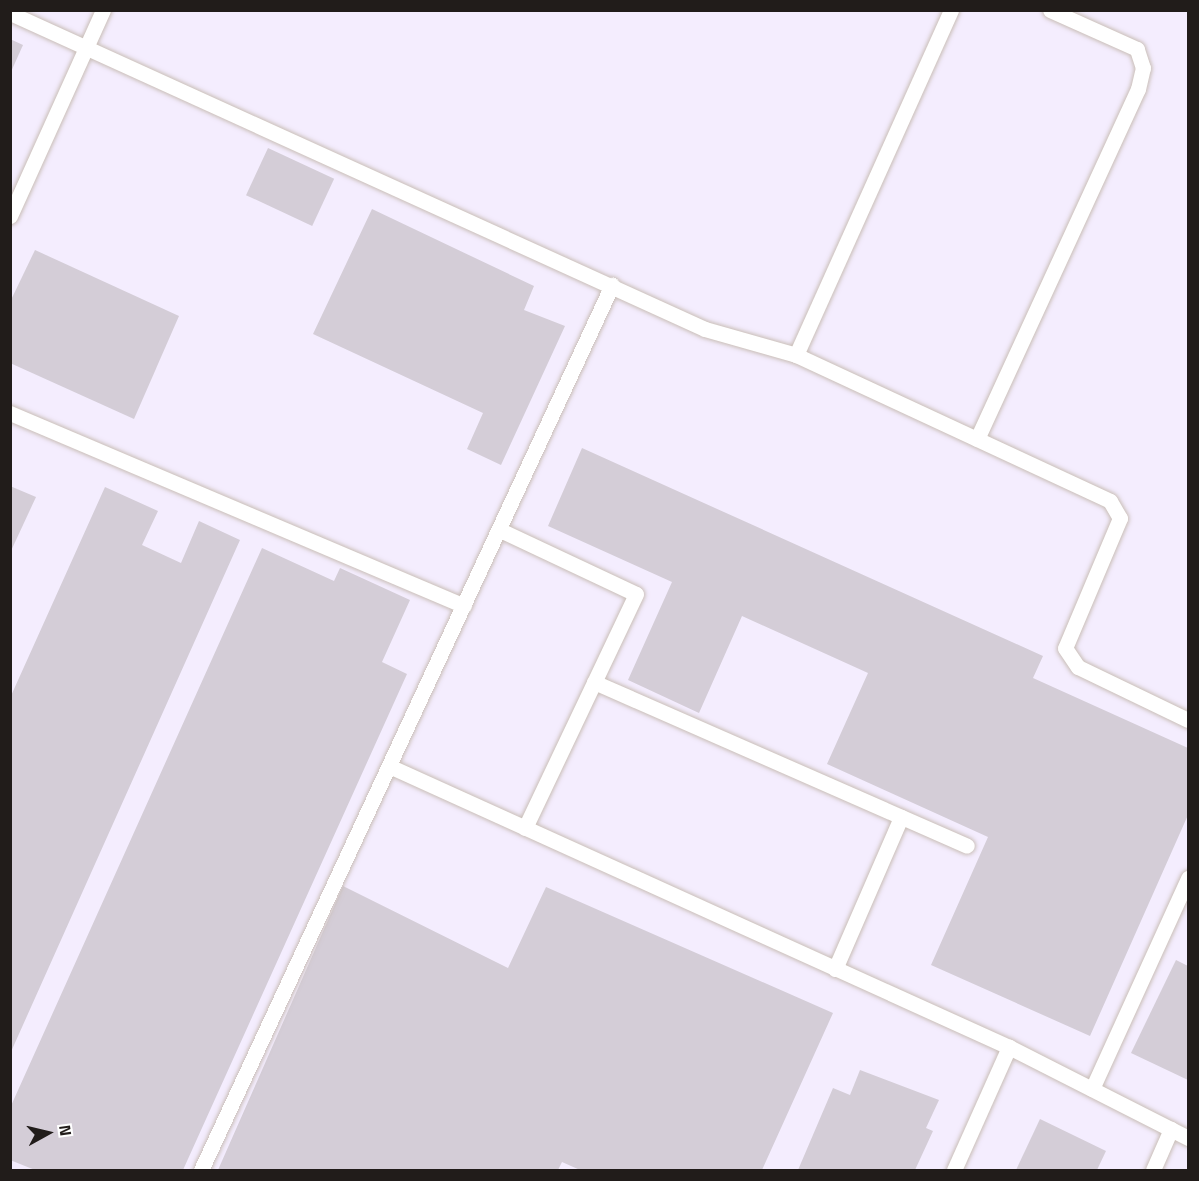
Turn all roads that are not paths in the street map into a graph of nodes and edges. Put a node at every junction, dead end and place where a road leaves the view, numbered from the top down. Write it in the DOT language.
graph roads {
  1 [pos="103,10"];
  2 [pos="951,10"];
  3 [pos="1050,10"];
  4 [pos="10,13"];
  5 [pos="86,47"];
  6 [pos="10,216"];
  7 [pos="612,285"];
  8 [pos="796,355"];
  9 [pos="10,413"];
  10 [pos="977,439"];
  11 [pos="500,530"];
  12 [pos="464,606"];
  13 [pos="594,682"];
  14 [pos="1188,720"];
  15 [pos="389,766"];
  16 [pos="901,818"];
  17 [pos="525,828"];
  18 [pos="967,846"];
  19 [pos="1188,878"];
  20 [pos="835,969"];
  21 [pos="1010,1047"];
  22 [pos="1092,1089"];
  23 [pos="1172,1129"];
  24 [pos="1188,1137"];
  25 [pos="201,1170"];
  26 [pos="954,1170"];
  27 [pos="1153,1170"];
  1 -- 5 [label="lane"];
  2 -- 8 [label="lane"];
  3 -- 10 [label="lane"];
  4 -- 5 [label="lane"];
  5 -- 6 [label="lane"];
  5 -- 7 [label="lane"];
  7 -- 8 [label="lane"];
  7 -- 11 [label="lane"];
  8 -- 10 [label="lane"];
  9 -- 12 [label="lane"];
  10 -- 14 [label="lane"];
  11 -- 12 [label="lane"];
  11 -- 13 [label="lane"];
  12 -- 15 [label="lane"];
  13 -- 16 [label="lane"];
  13 -- 17 [label="lane"];
  15 -- 17 [label="lane"];
  15 -- 25 [label="lane"];
  16 -- 18 [label="lane"];
  16 -- 20 [label="lane"];
  17 -- 20 [label="lane"];
  19 -- 22 [label="lane"];
  20 -- 21 [label="lane"];
  21 -- 22 [label="lane"];
  21 -- 26 [label="lane"];
  22 -- 23 [label="lane"];
  23 -- 24 [label="lane"];
  23 -- 27 [label="lane"];
}
